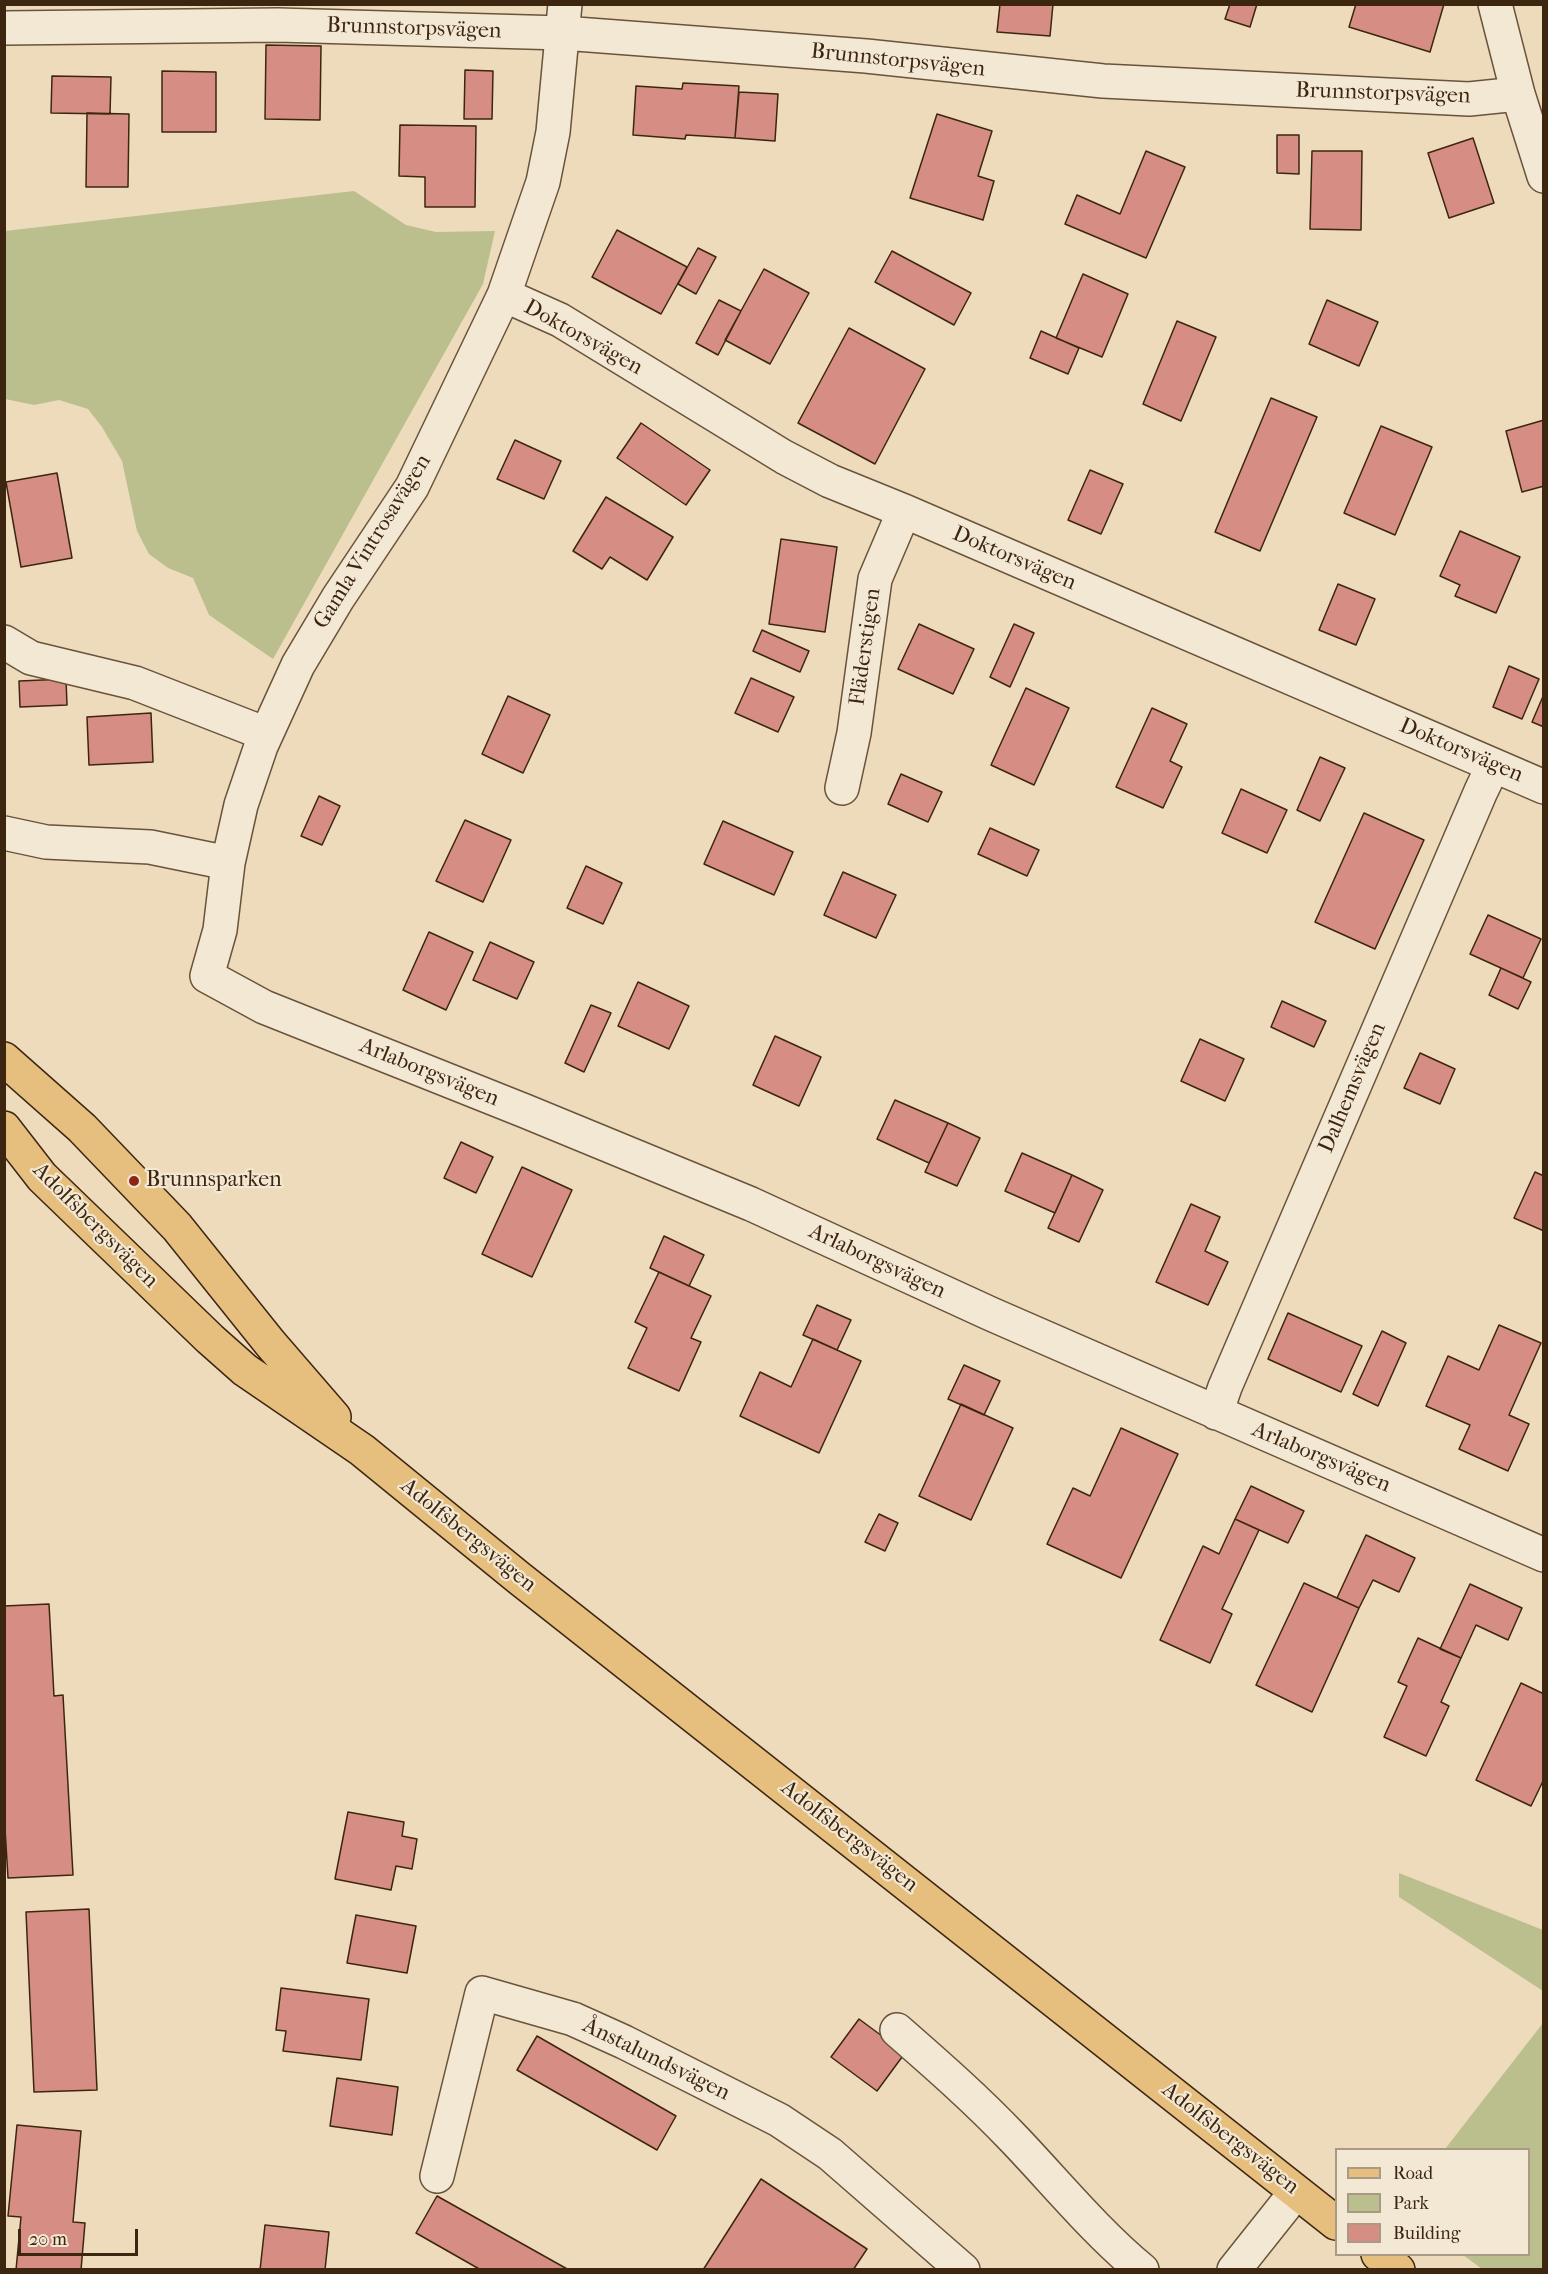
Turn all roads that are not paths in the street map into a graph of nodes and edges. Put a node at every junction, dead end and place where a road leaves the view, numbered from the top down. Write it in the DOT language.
graph roads {
  1 [pos="1495,4"];
  2 [pos="278,15"];
  3 [pos="564,19"];
  4 [pos="4,28"];
  5 [pos="1518,94"];
  6 [pos="1544,176"];
  7 [pos="504,295"];
  8 [pos="904,511"];
  9 [pos="4,642"];
  10 [pos="266,734"];
  11 [pos="1494,766"];
  12 [pos="1544,786"];
  13 [pos="842,788"];
  14 [pos="4,833"];
  15 [pos="46,842"];
  16 [pos="4,857"];
  17 [pos="228,863"];
  18 [pos="207,976"];
  19 [pos="4,1059"];
  20 [pos="4,1128"];
  21 [pos="1216,1413"];
  22 [pos="362,1450"];
  23 [pos="1544,1555"];
  24 [pos="897,2030"];
  25 [pos="438,2176"];
  26 [pos="1296,2192"];
  27 [pos="1335,2222"];
  28 [pos="1380,2256"];
  29 [pos="963,2270"];
  30 [pos="1142,2270"];
  31 [pos="1234,2270"];
  32 [pos="1398,2270"];
  1 -- 5 [label="street"];
  2 -- 3 [label="street, Brunnstorpsvägen"];
  2 -- 4 [label="street, Brunnstorpsvägen"];
  3 -- 5 [label="street, Brunnstorpsvägen"];
  3 -- 7 [label="street, Gamla Vintrosavägen"];
  5 -- 6 [label="street"];
  7 -- 8 [label="street, Doktorsvägen"];
  7 -- 10 [label="street, Gamla Vintrosavägen"];
  8 -- 11 [label="street, Doktorsvägen"];
  8 -- 13 [label="street, Fläderstigen"];
  9 -- 10 [label="street"];
  10 -- 17 [label="street, Gamla Vintrosavägen"];
  11 -- 12 [label="street, Doktorsvägen"];
  11 -- 21 [label="street, Dalhemsvägen"];
  14 -- 15 [label="street"];
  15 -- 16 [label="street"];
  15 -- 17 [label="street"];
  17 -- 18 [label="street, Gamla Vintrosavägen"];
  18 -- 21 [label="street, Arlaborgsvägen"];
  19 -- 22 [label="main road, Adolfsbergsvägen"];
  20 -- 22 [label="main road, Adolfsbergsvägen"];
  21 -- 23 [label="street, Arlaborgsvägen"];
  22 -- 26 [label="main road, Adolfsbergsvägen"];
  24 -- 30 [label="street"];
  25 -- 29 [label="street, Ånstalundsvägen"];
  26 -- 27 [label="main road, Adolfsbergsvägen"];
  26 -- 31 [label="street"];
  28 -- 32 [label="main road"];
}
